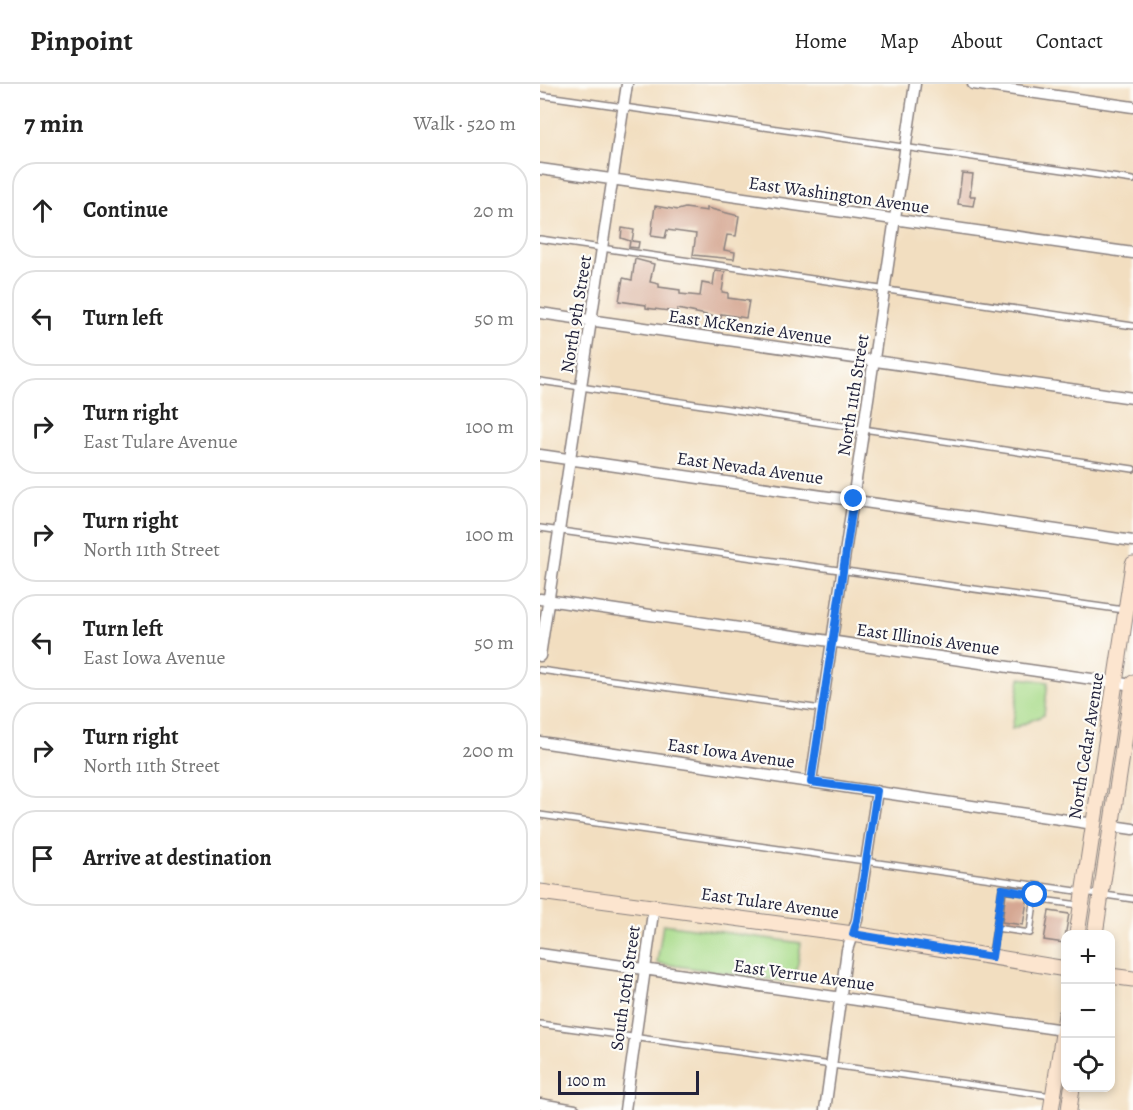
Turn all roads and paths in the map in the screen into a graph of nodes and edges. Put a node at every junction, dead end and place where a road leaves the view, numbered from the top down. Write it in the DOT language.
graph roads {
  1 [pos="627,84"];
  2 [pos="915,84"];
  3 [pos="973,84"];
  4 [pos="540,95"];
  5 [pos="1133,106"];
  6 [pos="624,107"];
  7 [pos="905,147"];
  8 [pos="540,170"];
  9 [pos="614,180"];
  10 [pos="1133,180"];
  11 [pos="894,220"];
  12 [pos="540,239"];
  13 [pos="603,248"];
  14 [pos="1133,253"];
  15 [pos="885,288"];
  16 [pos="540,314"];
  17 [pos="592,321"];
  18 [pos="1133,326"];
  19 [pos="875,361"];
  20 [pos="540,381"];
  21 [pos="581,387"];
  22 [pos="1133,398"];
  23 [pos="865,428"];
  24 [pos="540,455"];
  25 [pos="570,459"];
  26 [pos="1133,469"];
  27 [pos="854,499"];
  28 [pos="540,528"];
  29 [pos="559,530"];
  30 [pos="1133,541"];
  31 [pos="1133,564"];
  32 [pos="843,570"];
  33 [pos="544,600"];
  34 [pos="1126,610"];
  35 [pos="832,641"];
  36 [pos="540,656"];
  37 [pos="540,670"];
  38 [pos="1115,683"];
  39 [pos="1133,684"];
  40 [pos="822,710"];
  41 [pos="1110,723"];
  42 [pos="540,742"];
  43 [pos="1127,758"];
  44 [pos="811,782"];
  45 [pos="877,791"];
  46 [pos="540,815"];
  47 [pos="1094,824"];
  48 [pos="1112,826"];
  49 [pos="1133,829"];
  50 [pos="866,861"];
  51 [pos="540,892"];
  52 [pos="1035,895"];
  53 [pos="1101,895"];
  54 [pos="1083,899"];
  55 [pos="1133,899"];
  56 [pos="1027,902"];
  57 [pos="1034,903"];
  58 [pos="654,906"];
  59 [pos="1026,910"];
  60 [pos="1033,912"];
  61 [pos="1024,923"];
  62 [pos="1031,924"];
  63 [pos="996,928"];
  64 [pos="1078,930"];
  65 [pos="1096,930"];
  66 [pos="853,934"];
  67 [pos="540,954"];
  68 [pos="992,957"];
  69 [pos="1061,968"];
  70 [pos="644,969"];
  71 [pos="1115,977"];
  72 [pos="1133,979"];
  73 [pos="841,997"];
  74 [pos="540,1024"];
  75 [pos="1061,1030"];
  76 [pos="636,1038"];
  77 [pos="1062,1038"];
  78 [pos="831,1065"];
  79 [pos="1071,1092"];
  80 [pos="1052,1103"];
  81 [pos="540,1104"];
  82 [pos="575,1110"];
  83 [pos="625,1110"];
  84 [pos="825,1110"];
  85 [pos="1069,1110"];
  1 -- 6 [label="street, North 9th Street"];
  2 -- 7 [label="street, North 11th Street"];
  3 -- 5 [label="street"];
  4 -- 6 [label="lane"];
  6 -- 7 [label="lane"];
  6 -- 9 [label="street, North 9th Street"];
  7 -- 10 [label="lane"];
  7 -- 11 [label="street, North 11th Street"];
  8 -- 9 [label="street, East Washington Avenue"];
  9 -- 11 [label="street, East Washington Avenue"];
  9 -- 13 [label="street, North 9th Street"];
  11 -- 14 [label="street, East Washington Avenue"];
  11 -- 15 [label="street, North 11th Street"];
  12 -- 13 [label="lane"];
  13 -- 15 [label="lane"];
  13 -- 17 [label="street, North 9th Street"];
  15 -- 18 [label="lane"];
  15 -- 19 [label="street, North 11th Street"];
  16 -- 17 [label="street, East McKenzie Avenue"];
  17 -- 19 [label="street, East McKenzie Avenue"];
  17 -- 21 [label="street, North 9th Street"];
  19 -- 22 [label="street, East McKenzie Avenue"];
  19 -- 23 [label="street, North 11th Street"];
  20 -- 21 [label="lane"];
  21 -- 23 [label="lane"];
  21 -- 25 [label="street, North 9th Street"];
  23 -- 26 [label="lane"];
  23 -- 27 [label="street, North 11th Street"];
  24 -- 25 [label="street, East Nevada Avenue"];
  25 -- 27 [label="street, East Nevada Avenue"];
  25 -- 29 [label="street, North 9th Street"];
  27 -- 30 [label="street, East Nevada Avenue"];
  27 -- 32 [label="street, North 11th Street"];
  28 -- 29 [label="lane"];
  29 -- 32 [label="lane"];
  29 -- 33 [label="street, North 9th Street"];
  31 -- 34 [label="main road, North Cedar Avenue"];
  32 -- 34 [label="lane"];
  32 -- 35 [label="street, North 11th Street"];
  33 -- 35 [label="street, East Illinois Avenue"];
  33 -- 36 [label="street, North 9th Street"];
  34 -- 38 [label="main road, North Cedar Avenue"];
  35 -- 38 [label="street, East Illinois Avenue"];
  35 -- 40 [label="street, North 11th Street"];
  37 -- 40 [label="lane"];
  38 -- 39 [label="street, East Illinois Avenue"];
  38 -- 41 [label="main road, North Cedar Avenue"];
  39 -- 43 [label="main road, North Cedar Avenue"];
  40 -- 44 [label="street, North 11th Street"];
  41 -- 47 [label="main road, North Cedar Avenue"];
  41 -- 48 [label="main road"];
  42 -- 44 [label="street, East Iowa Avenue"];
  43 -- 48 [label="main road, North Cedar Avenue"];
  44 -- 45 [label="street, East Iowa Avenue"];
  45 -- 47 [label="street, East Iowa Avenue"];
  45 -- 50 [label="street"];
  46 -- 50 [label="lane"];
  47 -- 54 [label="main road, North Cedar Avenue"];
  48 -- 49 [label="street"];
  48 -- 53 [label="main road, North Cedar Avenue"];
  50 -- 54 [label="lane"];
  50 -- 66 [label="street"];
  51 -- 58 [label="main road, East Tulare Avenue"];
  52 -- 54 [label="lane"];
  52 -- 57 [label="lane"];
  52 -- 63 [label="lane"];
  53 -- 54 [label="lane"];
  53 -- 55 [label="lane"];
  53 -- 65 [label="main road, North Cedar Avenue"];
  54 -- 64 [label="main road, North Cedar Avenue"];
  56 -- 57 [label="lane"];
  57 -- 60 [label="lane"];
  58 -- 66 [label="main road, East Tulare Avenue"];
  58 -- 70 [label="street, South 10th Street"];
  59 -- 60 [label="lane"];
  60 -- 62 [label="lane"];
  61 -- 62 [label="lane"];
  62 -- 63 [label="lane"];
  63 -- 68 [label="lane"];
  66 -- 68 [label="main road, East Tulare Avenue"];
  66 -- 73 [label="street"];
  67 -- 70 [label="street, East Verrue Avenue"];
  68 -- 69 [label="main road, East Tulare Avenue"];
  70 -- 73 [label="street, East Verrue Avenue"];
  70 -- 76 [label="street, South 10th Street"];
  71 -- 72 [label="main road"];
  73 -- 75 [label="street, East Verrue Avenue"];
  73 -- 78 [label="street"];
  74 -- 76 [label="lane"];
  76 -- 78 [label="lane"];
  76 -- 83 [label="street, South 10th Street"];
  77 -- 80 [label="main road"];
  78 -- 80 [label="lane"];
  78 -- 84 [label="street"];
  79 -- 85 [label="main road"];
  81 -- 82 [label="street"];
}
